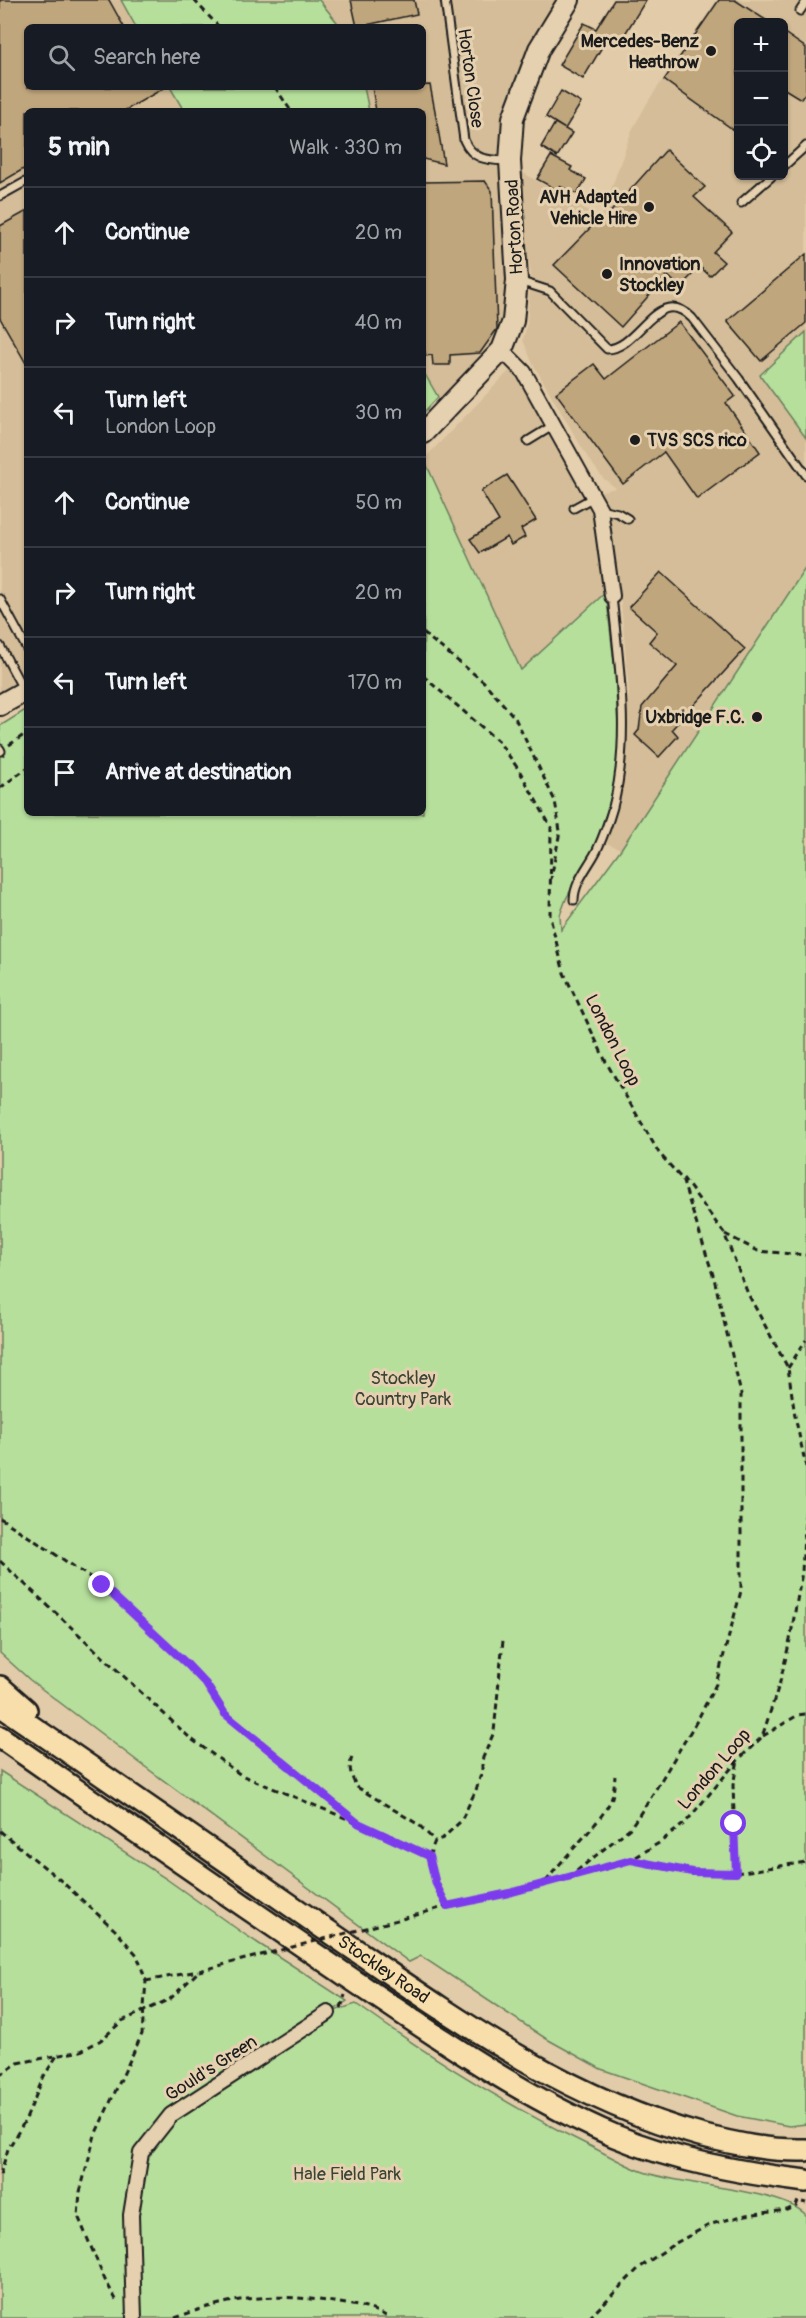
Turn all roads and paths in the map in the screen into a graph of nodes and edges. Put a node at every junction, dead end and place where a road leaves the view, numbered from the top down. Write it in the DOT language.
graph roads {
  1 [pos="194,0"];
  2 [pos="445,0"];
  3 [pos="569,0"];
  4 [pos="806,2"];
  5 [pos="800,11"];
  6 [pos="216,24"];
  7 [pos="277,90"];
  8 [pos="289,108"];
  9 [pos="806,146"];
  10 [pos="510,161"];
  11 [pos="788,162"];
  12 [pos="766,180"];
  13 [pos="24,183"];
  14 [pos="0,196"];
  15 [pos="741,203"];
  16 [pos="517,280"];
  17 [pos="502,350"];
  18 [pos="554,425"];
  19 [pos="426,430"];
  20 [pos="528,441"];
  21 [pos="806,475"];
  22 [pos="597,503"];
  23 [pos="574,508"];
  24 [pos="628,519"];
  25 [pos="612,596"];
  26 [pos="0,599"];
  27 [pos="426,635"];
  28 [pos="24,643"];
  29 [pos="0,646"];
  30 [pos="426,679"];
  31 [pos="24,687"];
  32 [pos="24,691"];
  33 [pos="0,705"];
  34 [pos="24,735"];
  35 [pos="0,750"];
  36 [pos="24,771"];
  37 [pos="0,788"];
  38 [pos="574,900"];
  39 [pos="564,973"];
  40 [pos="573,993"];
  41 [pos="724,1233"];
  42 [pos="806,1254"];
  43 [pos="806,1340"];
  44 [pos="788,1368"];
  45 [pos="806,1467"];
  46 [pos="806,1500"];
  47 [pos="0,1518"];
  48 [pos="0,1561"];
  49 [pos="503,1640"];
  50 [pos="0,1687"];
  51 [pos="0,1705"];
  52 [pos="806,1714"];
  53 [pos="0,1737"];
  54 [pos="762,1737"];
  55 [pos="352,1757"];
  56 [pos="739,1759"];
  57 [pos="82,1760"];
  58 [pos="615,1776"];
  59 [pos="358,1823"];
  60 [pos="0,1831"];
  61 [pos="435,1841"];
  62 [pos="429,1856"];
  63 [pos="631,1860"];
  64 [pos="806,1862"];
  65 [pos="736,1873"];
  66 [pos="568,1878"];
  67 [pos="544,1884"];
  68 [pos="447,1906"];
  69 [pos="199,1971"];
  70 [pos="146,1981"];
  71 [pos="144,2011"];
  72 [pos="328,2013"];
  73 [pos="58,2054"];
  74 [pos="0,2075"];
  75 [pos="806,2150"];
  76 [pos="0,2175"];
  77 [pos="806,2181"];
  78 [pos="806,2203"];
  79 [pos="122,2308"];
  80 [pos="134,2318"];
  81 [pos="175,2318"];
  82 [pos="389,2318"];
  83 [pos="589,2318"];
  1 -- 6 [label="path"];
  2 -- 10 [label="lane, Horton Close"];
  3 -- 10 [label="street, Horton Road"];
  4 -- 5 [label="lane"];
  7 -- 8 [label="path"];
  9 -- 11 [label="lane"];
  10 -- 16 [label="street, Horton Road"];
  12 -- 15 [label="lane"];
  13 -- 14 [label="lane"];
  16 -- 17 [label="street, Horton Road"];
  16 -- 21 [label="lane"];
  17 -- 18 [label="street"];
  17 -- 19 [label="street, Horton Road"];
  18 -- 20 [label="lane"];
  18 -- 22 [label="street"];
  22 -- 23 [label="lane"];
  22 -- 24 [label="lane"];
  22 -- 25 [label="street"];
  25 -- 38 [label="lane"];
  26 -- 28 [label="lane"];
  27 -- 39 [label="path"];
  29 -- 31 [label="lane"];
  30 -- 39 [label="path"];
  32 -- 33 [label="street"];
  34 -- 35 [label="path"];
  36 -- 37 [label="path"];
  39 -- 40 [label="path"];
  40 -- 41 [label="path, London Loop"];
  40 -- 66 [label="path"];
  41 -- 42 [label="path"];
  41 -- 44 [label="path, London Loop"];
  43 -- 44 [label="path"];
  44 -- 45 [label="path, London Loop"];
  46 -- 54 [label="path, London Loop"];
  47 -- 59 [label="path"];
  48 -- 59 [label="path"];
  49 -- 61 [label="path"];
  50 -- 57 [label="main road"];
  51 -- 57 [label="main road, Stockley Road"];
  52 -- 54 [label="path"];
  53 -- 77 [label="main road, Stockley Road"];
  54 -- 56 [label="path, London Loop"];
  55 -- 61 [label="path"];
  56 -- 63 [label="path, London Loop"];
  56 -- 65 [label="path"];
  57 -- 75 [label="main road, Stockley Road"];
  58 -- 67 [label="path"];
  59 -- 62 [label="path"];
  60 -- 70 [label="path"];
  61 -- 62 [label="path"];
  62 -- 68 [label="path"];
  63 -- 65 [label="path"];
  63 -- 66 [label="path, London Loop"];
  64 -- 65 [label="path"];
  66 -- 67 [label="path, London Loop"];
  67 -- 68 [label="path, London Loop"];
  68 -- 69 [label="path, London Loop, bridge"];
  69 -- 70 [label="path, London Loop"];
  69 -- 71 [label="path"];
  70 -- 71 [label="path"];
  71 -- 73 [label="path"];
  71 -- 79 [label="path"];
  72 -- 80 [label="street, Gould's Green"];
  73 -- 74 [label="path"];
  73 -- 76 [label="path"];
  78 -- 83 [label="path"];
  81 -- 82 [label="path"];
}
